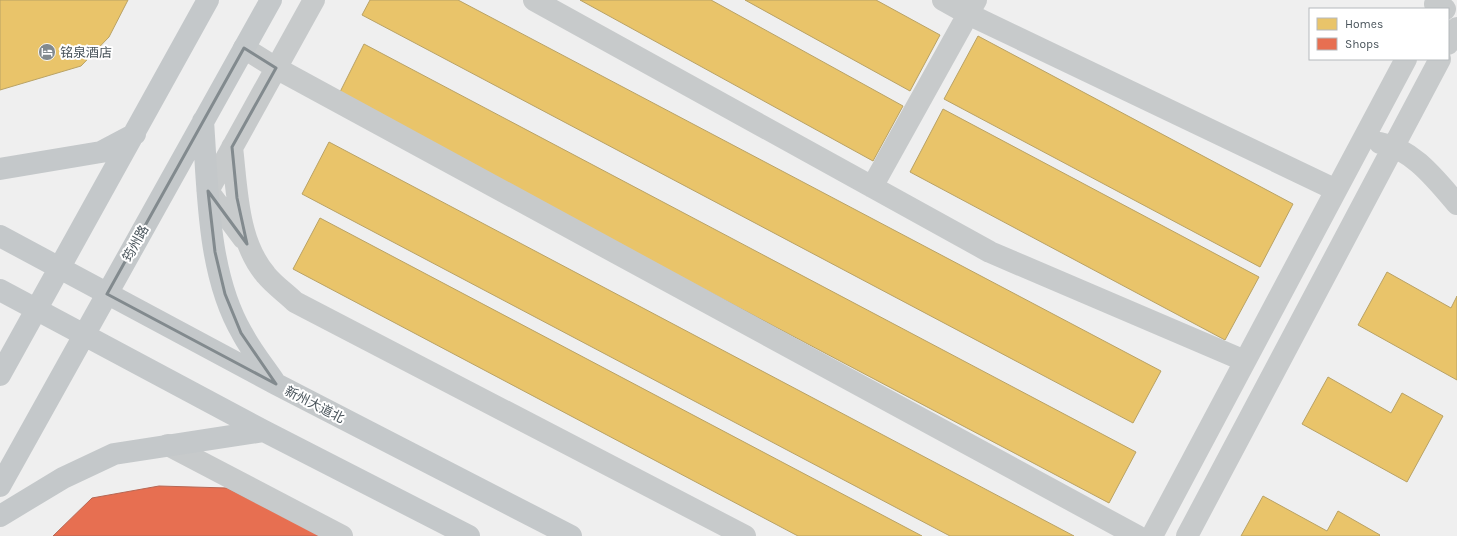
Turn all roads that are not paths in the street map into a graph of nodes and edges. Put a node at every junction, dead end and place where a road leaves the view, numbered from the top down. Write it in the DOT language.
graph roads {
  1 [pos="208,0"];
  2 [pos="271,0"];
  3 [pos="314,0"];
  4 [pos="534,0"];
  5 [pos="943,0"];
  6 [pos="972,7"];
  7 [pos="244,48"];
  8 [pos="1405,60"];
  9 [pos="1441,60"];
  10 [pos="276,68"];
  11 [pos="203,122"];
  12 [pos="135,134"];
  13 [pos="1363,140"];
  14 [pos="1394,146"];
  15 [pos="232,147"];
  16 [pos="0,169"];
  17 [pos="872,187"];
  18 [pos="1336,190"];
  19 [pos="208,191"];
  20 [pos="1457,203"];
  21 [pos="0,236"];
  22 [pos="247,244"];
  23 [pos="60,269"];
  24 [pos="0,290"];
  25 [pos="107,294"];
  26 [pos="37,310"];
  27 [pos="85,335"];
  28 [pos="1245,361"];
  29 [pos="0,375"];
  30 [pos="276,384"];
  31 [pos="264,431"];
  32 [pos="168,445"];
  33 [pos="0,486"];
  34 [pos="1163,515"];
  35 [pos="0,516"];
  36 [pos="1193,534"];
  37 [pos="342,536"];
  38 [pos="469,536"];
  39 [pos="571,536"];
  40 [pos="745,536"];
  41 [pos="1137,536"];
  42 [pos="1152,536"];
  1 -- 12 [label="main road"];
  2 -- 7 [label="main road, 筠州路"];
  3 -- 10 [label="street"];
  4 -- 17 [label="street"];
  5 -- 6 [label="street"];
  6 -- 17 [label="street"];
  6 -- 18 [label="street"];
  7 -- 10 [label="street"];
  7 -- 11 [label="main road, 筠州路"];
  8 -- 13 [label="street"];
  9 -- 14 [label="street"];
  10 -- 15 [label="street"];
  10 -- 41 [label="street"];
  11 -- 19 [label="main road"];
  11 -- 25 [label="main road, 筠州路"];
  12 -- 16 [label="main road"];
  12 -- 23 [label="main road"];
  13 -- 14 [label="street"];
  13 -- 18 [label="street"];
  14 -- 20 [label="street"];
  14 -- 36 [label="street"];
  15 -- 19 [label="street"];
  15 -- 22 [label="street"];
  17 -- 28 [label="street"];
  18 -- 28 [label="street"];
  19 -- 22 [label="street"];
  19 -- 30 [label="main road"];
  21 -- 23 [label="main road, 新州大道北"];
  22 -- 40 [label="street"];
  23 -- 25 [label="main road, 新州大道北"];
  23 -- 26 [label="main road"];
  24 -- 26 [label="main road"];
  25 -- 27 [label="main road, 筠州路"];
  25 -- 30 [label="main road, 新州大道北"];
  26 -- 27 [label="main road"];
  26 -- 29 [label="main road"];
  27 -- 31 [label="main road"];
  27 -- 33 [label="main road, 筠州路"];
  28 -- 34 [label="street"];
  30 -- 39 [label="main road, 新州大道北"];
  31 -- 32 [label="main road"];
  31 -- 38 [label="main road"];
  32 -- 35 [label="main road"];
  32 -- 37 [label="street"];
  34 -- 36 [label="street"];
  34 -- 42 [label="street"];
}
